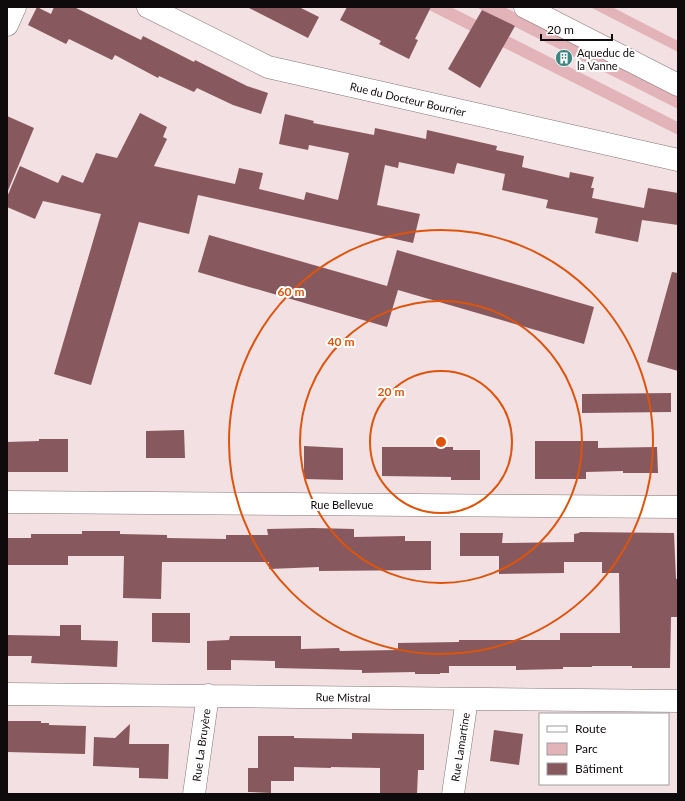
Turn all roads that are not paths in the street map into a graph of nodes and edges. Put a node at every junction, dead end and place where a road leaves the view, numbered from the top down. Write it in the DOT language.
graph roads {
  1 [pos="15,7"];
  2 [pos="148,7"];
  3 [pos="525,7"];
  4 [pos="7,25"];
  5 [pos="678,85"];
  6 [pos="678,160"];
  7 [pos="7,502"];
  8 [pos="678,507"];
  9 [pos="7,694"];
  10 [pos="208,695"];
  11 [pos="467,699"];
  12 [pos="678,701"];
  13 [pos="194,794"];
  14 [pos="453,794"];
  1 -- 4 [label="street"];
  2 -- 6 [label="street, Rue du Docteur Bourrier"];
  3 -- 5 [label="street"];
  7 -- 8 [label="street, Rue Bellevue"];
  9 -- 10 [label="street, Rue Mistral"];
  10 -- 11 [label="street, Rue Mistral"];
  10 -- 13 [label="street, Rue La Bruyère"];
  11 -- 12 [label="street, Rue Mistral"];
  11 -- 14 [label="street, Rue Lamartine"];
}
